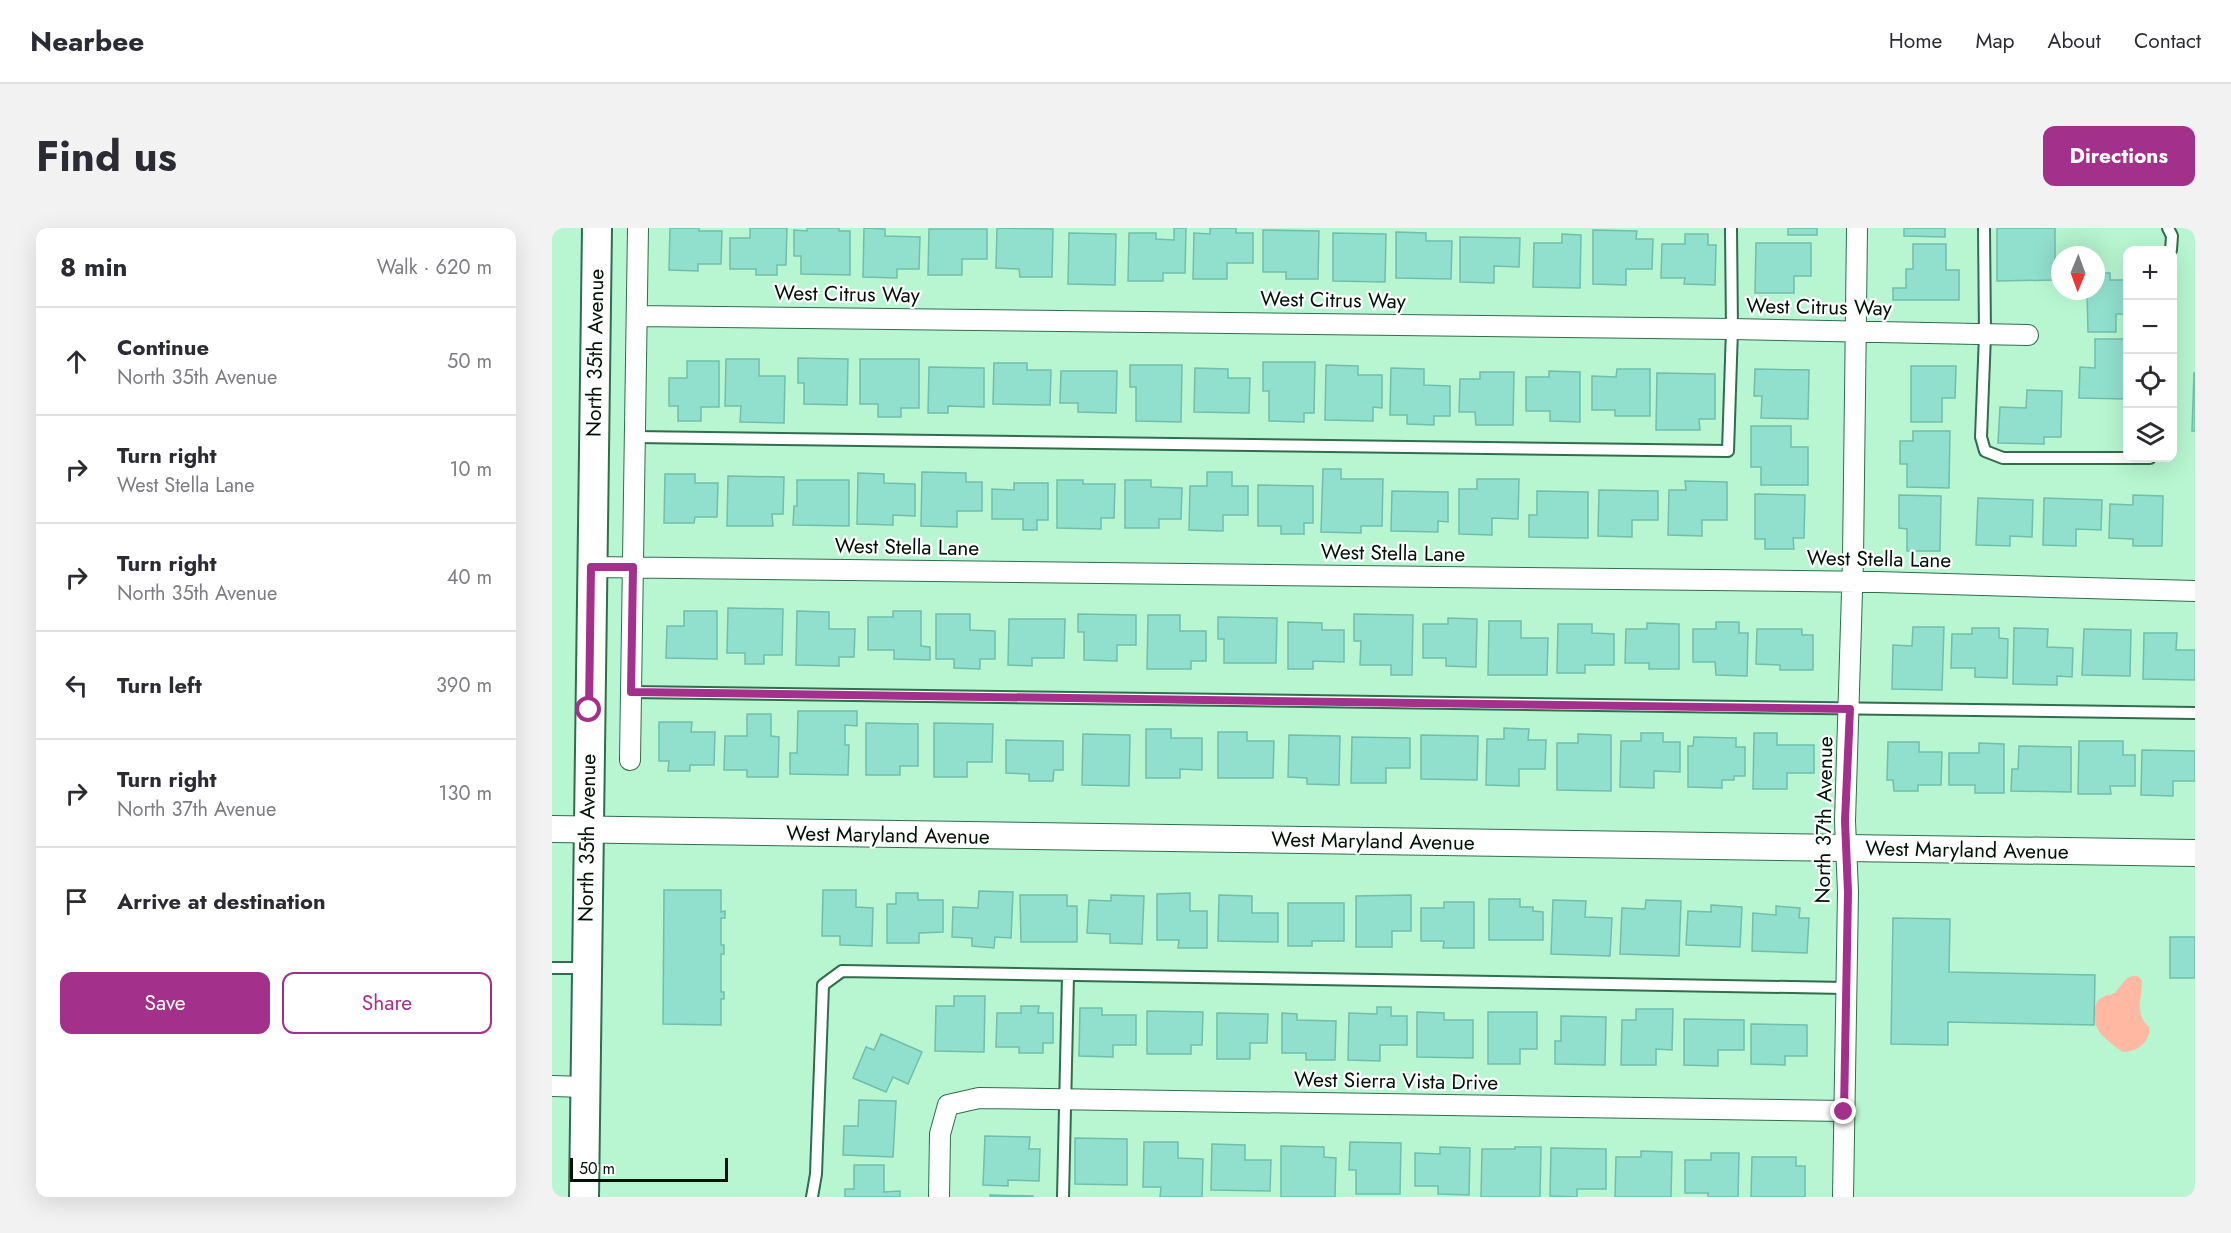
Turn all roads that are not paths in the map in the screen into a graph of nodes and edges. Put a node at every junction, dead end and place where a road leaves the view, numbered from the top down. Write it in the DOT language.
graph roads {
  1 [pos="597,228"];
  2 [pos="638,228"];
  3 [pos="1731,228"];
  4 [pos="1857,228"];
  5 [pos="1984,228"];
  6 [pos="2168,228"];
  7 [pos="2171,246"];
  8 [pos="637,316"];
  9 [pos="1732,329"];
  10 [pos="1855,332"];
  11 [pos="1985,335"];
  12 [pos="2028,335"];
  13 [pos="635,437"];
  14 [pos="2123,458"];
  15 [pos="591,567"];
  16 [pos="633,567"];
  17 [pos="1852,583"];
  18 [pos="2195,591"];
  19 [pos="631,692"];
  20 [pos="1850,709"];
  21 [pos="2195,713"];
  22 [pos="630,760"];
  23 [pos="552,830"];
  24 [pos="587,830"];
  25 [pos="1846,848"];
  26 [pos="2195,853"];
  27 [pos="552,968"];
  28 [pos="586,969"];
  29 [pos="1068,976"];
  30 [pos="1845,988"];
  31 [pos="552,1086"];
  32 [pos="585,1087"];
  33 [pos="1065,1100"];
  34 [pos="1844,1112"];
  35 [pos="584,1197"];
  36 [pos="812,1197"];
  37 [pos="939,1197"];
  38 [pos="1063,1197"];
  39 [pos="1843,1197"];
  1 -- 15 [label="main road, North 35th Avenue"];
  2 -- 8 [label="street, North 35th Avenue"];
  3 -- 9 [label="lane"];
  4 -- 10 [label="street, North 37th Avenue"];
  5 -- 11 [label="lane"];
  6 -- 7 [label="lane"];
  8 -- 9 [label="street, West Citrus Way"];
  8 -- 13 [label="street, North 35th Avenue"];
  9 -- 10 [label="street, West Citrus Way"];
  9 -- 13 [label="lane"];
  10 -- 11 [label="street, West Citrus Way"];
  10 -- 17 [label="street, North 37th Avenue"];
  11 -- 12 [label="street, West Citrus Way"];
  11 -- 14 [label="lane"];
  13 -- 16 [label="street, North 35th Avenue"];
  15 -- 16 [label="street, West Stella Lane"];
  15 -- 24 [label="main road, North 35th Avenue"];
  16 -- 17 [label="street, West Stella Lane"];
  16 -- 19 [label="street, North 35th Avenue"];
  17 -- 18 [label="street, West Stella Lane"];
  17 -- 20 [label="street, North 37th Avenue"];
  19 -- 20 [label="lane"];
  19 -- 22 [label="street, North 35th Avenue"];
  20 -- 21 [label="lane"];
  20 -- 25 [label="street, North 37th Avenue"];
  23 -- 24 [label="street, West Maryland Avenue"];
  24 -- 25 [label="street, West Maryland Avenue"];
  24 -- 28 [label="main road, North 35th Avenue"];
  25 -- 26 [label="street, West Maryland Avenue"];
  25 -- 30 [label="street, North 37th Avenue"];
  27 -- 28 [label="lane"];
  28 -- 32 [label="main road, North 35th Avenue"];
  29 -- 30 [label="lane"];
  29 -- 33 [label="lane"];
  29 -- 36 [label="lane"];
  30 -- 34 [label="street, North 37th Avenue"];
  31 -- 32 [label="street"];
  32 -- 35 [label="main road, North 35th Avenue"];
  33 -- 34 [label="street, West Sierra Vista Drive"];
  33 -- 37 [label="street, West Sierra Vista Drive"];
  33 -- 38 [label="lane"];
  34 -- 39 [label="street, North 37th Avenue"];
}
